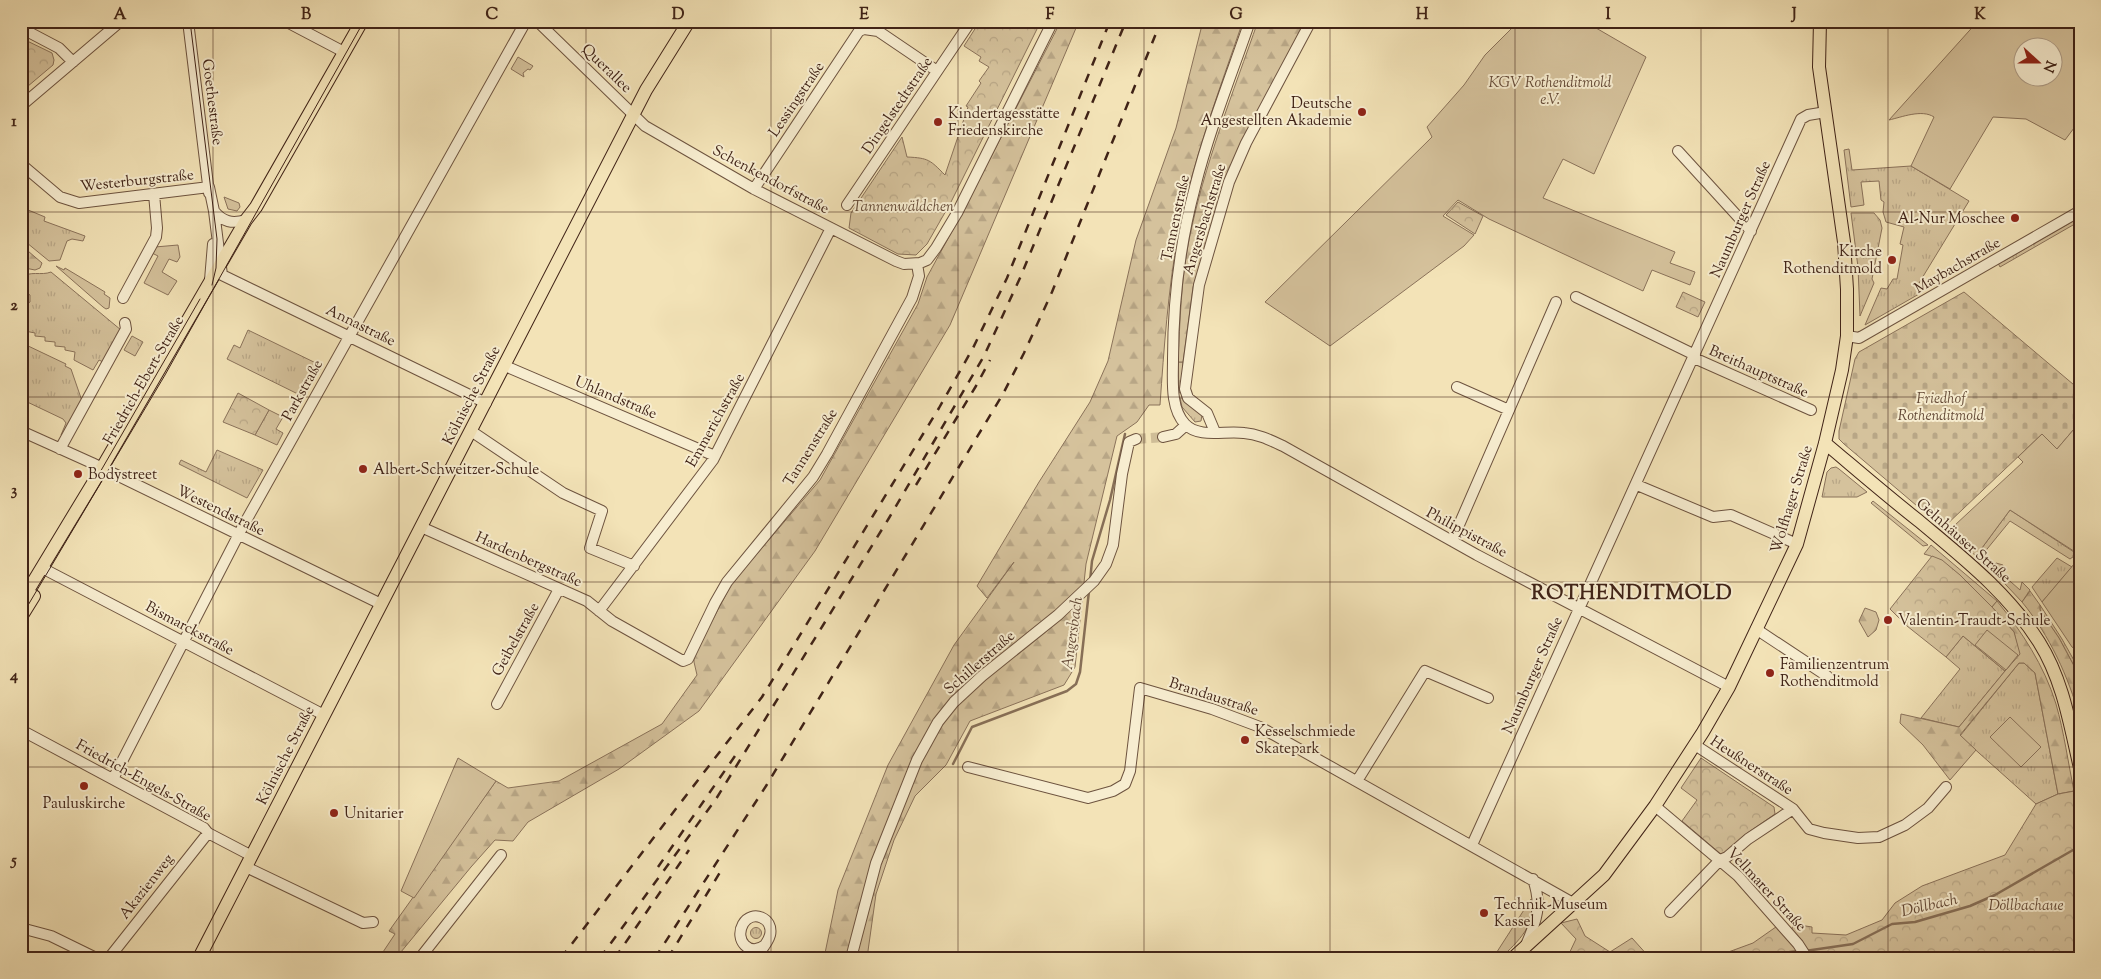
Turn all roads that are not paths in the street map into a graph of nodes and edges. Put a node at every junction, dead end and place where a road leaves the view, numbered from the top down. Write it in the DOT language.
graph roads {
  1 [pos="121,21"];
  2 [pos="188,21"];
  3 [pos="285,21"];
  4 [pos="362,21"];
  5 [pos="526,21"];
  6 [pos="537,21"];
  7 [pos="689,21"];
  8 [pos="971,21"];
  9 [pos="1053,21"];
  10 [pos="1250,21"];
  11 [pos="1311,21"];
  12 [pos="1820,21"];
  13 [pos="21,28"];
  14 [pos="344,52"];
  15 [pos="73,62"];
  16 [pos="937,71"];
  17 [pos="21,106"];
  18 [pos="1826,112"];
  19 [pos="634,116"];
  20 [pos="1678,151"];
  21 [pos="21,164"];
  22 [pos="209,188"];
  23 [pos="754,189"];
  24 [pos="154,194"];
  25 [pos="847,205"];
  26 [pos="256,207"];
  27 [pos="214,211"];
  28 [pos="2080,211"];
  29 [pos="246,220"];
  30 [pos="831,228"];
  31 [pos="1751,231"];
  32 [pos="922,262"];
  33 [pos="217,277"];
  34 [pos="1576,297"];
  35 [pos="123,298"];
  36 [pos="1556,302"];
  37 [pos="125,323"];
  38 [pos="350,336"];
  39 [pos="1846,336"];
  40 [pos="1694,357"];
  41 [pos="505,366"];
  42 [pos="1456,387"];
  43 [pos="486,403"];
  44 [pos="1509,410"];
  45 [pos="1811,410"];
  46 [pos="1186,425"];
  47 [pos="21,431"];
  48 [pos="471,431"];
  49 [pos="1215,432"];
  50 [pos="1163,437"];
  51 [pos="1136,439"];
  52 [pos="1825,443"];
  53 [pos="60,449"];
  54 [pos="715,456"];
  55 [pos="105,470"];
  56 [pos="1637,485"];
  57 [pos="421,528"];
  58 [pos="238,535"];
  59 [pos="1452,541"];
  60 [pos="1797,544"];
  61 [pos="634,566"];
  62 [pos="46,570"];
  63 [pos="559,589"];
  64 [pos="21,602"];
  65 [pos="381,604"];
  66 [pos="1579,608"];
  67 [pos="599,611"];
  68 [pos="21,617"];
  69 [pos="1756,630"];
  70 [pos="183,642"];
  71 [pos="688,658"];
  72 [pos="1827,676"];
  73 [pos="1729,687"];
  74 [pos="1488,698"];
  75 [pos="497,704"];
  76 [pos="324,715"];
  77 [pos="21,730"];
  78 [pos="1695,745"];
  79 [pos="968,767"];
  80 [pos="2080,768"];
  81 [pos="113,779"];
  82 [pos="1357,781"];
  83 [pos="1946,787"];
  84 [pos="1655,806"];
  85 [pos="1793,809"];
  86 [pos="208,833"];
  87 [pos="1472,845"];
  88 [pos="500,855"];
  89 [pos="1720,860"];
  90 [pos="249,861"];
  91 [pos="1533,879"];
  92 [pos="1574,903"];
  93 [pos="1670,912"];
  94 [pos="373,922"];
  95 [pos="21,928"];
  96 [pos="765,945"];
  97 [pos="1526,945"];
  98 [pos="1805,954"];
  99 [pos="96,958"];
  100 [pos="109,958"];
  101 [pos="199,958"];
  102 [pos="420,958"];
  103 [pos="756,958"];
  104 [pos="851,958"];
  105 [pos="1513,958"];
  1 -- 15 [label="street"];
  2 -- 22 [label="street, Goethestraße"];
  3 -- 14 [label="street"];
  4 -- 14 [label="main road, Friedrich-Ebert-Straße"];
  5 -- 38 [label="street, Parkstraße"];
  6 -- 19 [label="street, Querallee"];
  7 -- 19 [label="main road, Kölnische Straße"];
  8 -- 16 [label="street, Dingelstedtstraße"];
  9 -- 32 [label="street, Tannenstraße"];
  10 -- 46 [label="street, Tannenstraße"];
  11 -- 49 [label="street, Angersbachstraße"];
  12 -- 18 [label="main road, Wolfhager Straße"];
  13 -- 15 [label="street"];
  14 -- 26 [label="main road, Friedrich-Ebert-Straße"];
  15 -- 17 [label="street"];
  16 -- 23 [label="street, Lessingstraße"];
  16 -- 25 [label="street, Dingelstedtstraße"];
  18 -- 31 [label="street, Naumburger Straße"];
  18 -- 39 [label="main road, Wolfhager Straße"];
  19 -- 23 [label="street, Schenkendorfstraße"];
  19 -- 41 [label="main road, Kölnische Straße"];
  20 -- 31 [label="street"];
  21 -- 24 [label="street, Westerburgstraße"];
  22 -- 24 [label="street, Westerburgstraße"];
  22 -- 27 [label="street, Goethestraße"];
  22 -- 33 [label="street, Goethestraße"];
  23 -- 30 [label="street, Schenkendorfstraße"];
  24 -- 35 [label="street"];
  26 -- 29 [label="main road, Friedrich-Ebert-Straße"];
  26 -- 33 [label="main road, Friedrich-Ebert-Straße"];
  27 -- 29 [label="street"];
  27 -- 33 [label="street, Goethestraße"];
  28 -- 39 [label="street, Maybachstraße"];
  29 -- 33 [label="main road, Friedrich-Ebert-Straße"];
  30 -- 32 [label="street, Schenkendorfstraße"];
  30 -- 54 [label="street, Emmerichstraße"];
  31 -- 40 [label="street, Naumburger Straße"];
  32 -- 71 [label="street, Tannenstraße"];
  33 -- 38 [label="street, Annastraße"];
  33 -- 55 [label="main road, Friedrich-Ebert-Straße"];
  34 -- 40 [label="street"];
  36 -- 44 [label="street"];
  37 -- 53 [label="street"];
  38 -- 43 [label="street, Annastraße"];
  38 -- 58 [label="street, Parkstraße"];
  39 -- 52 [label="main road, Wolfhager Straße"];
  40 -- 45 [label="street, Breithauptstraße"];
  40 -- 56 [label="street, Naumburger Straße"];
  41 -- 43 [label="main road, Kölnische Straße"];
  41 -- 54 [label="street, Uhlandstraße"];
  42 -- 44 [label="street"];
  43 -- 48 [label="main road, Kölnische Straße"];
  44 -- 59 [label="street"];
  46 -- 49 [label="street, Philippistraße"];
  46 -- 50 [label="street"];
  47 -- 53 [label="street, Westendstraße"];
  48 -- 57 [label="main road, Kölnische Straße"];
  48 -- 61 [label="street"];
  49 -- 59 [label="street, Philippistraße"];
  51 -- 104 [label="street, Schillerstraße"];
  52 -- 60 [label="main road, Wolfhager Straße"];
  52 -- 80 [label="main road, Gelnhäuser Straße"];
  53 -- 55 [label="street, Westendstraße"];
  54 -- 61 [label="street, Emmerichstraße"];
  55 -- 58 [label="street, Westendstraße"];
  55 -- 62 [label="main road, Friedrich-Ebert-Straße"];
  56 -- 60 [label="street"];
  56 -- 66 [label="street, Naumburger Straße"];
  57 -- 63 [label="street, Hardenbergstraße"];
  57 -- 65 [label="main road, Kölnische Straße"];
  58 -- 65 [label="street, Westendstraße"];
  58 -- 70 [label="street, Parkstraße"];
  59 -- 66 [label="street, Philippistraße"];
  60 -- 69 [label="main road, Wolfhager Straße"];
  61 -- 67 [label="street, Emmerichstraße"];
  62 -- 64 [label="main road, Friedrich-Ebert-Straße"];
  62 -- 68 [label="main road, Friedrich-Ebert-Straße"];
  62 -- 70 [label="street, Bismarckstraße"];
  63 -- 67 [label="street, Hardenbergstraße"];
  63 -- 75 [label="street, Geibelstraße"];
  65 -- 76 [label="main road, Kölnische Straße"];
  66 -- 73 [label="street, Philippistraße"];
  66 -- 87 [label="street, Naumburger Straße"];
  67 -- 71 [label="street, Hardenbergstraße"];
  69 -- 72 [label="street"];
  69 -- 73 [label="main road, Wolfhager Straße"];
  70 -- 76 [label="street, Bismarckstraße"];
  70 -- 81 [label="street, Parkstraße"];
  73 -- 78 [label="main road, Wolfhager Straße"];
  74 -- 82 [label="street"];
  76 -- 90 [label="main road, Kölnische Straße"];
  77 -- 81 [label="street, Friedrich-Engels-Straße"];
  78 -- 84 [label="main road, Wolfhager Straße"];
  78 -- 85 [label="street, Heußnerstraße"];
  79 -- 82 [label="street, Brandaustraße"];
  81 -- 86 [label="street, Friedrich-Engels-Straße"];
  82 -- 87 [label="street, Brandaustraße"];
  83 -- 85 [label="street, Heußnerstraße"];
  84 -- 89 [label="street, Vellmarer Straße"];
  84 -- 92 [label="main road, Wolfhager Straße"];
  85 -- 89 [label="street"];
  86 -- 90 [label="street, Friedrich-Engels-Straße"];
  86 -- 100 [label="street, Akazienweg"];
  87 -- 91 [label="street, Brandaustraße"];
  88 -- 102 [label="street"];
  89 -- 93 [label="street"];
  89 -- 98 [label="street, Vellmarer Straße"];
  90 -- 94 [label="street"];
  90 -- 101 [label="main road, Kölnische Straße"];
  91 -- 92 [label="street, Brandaustraße"];
  91 -- 97 [label="street"];
  92 -- 97 [label="main road, Wolfhager Straße"];
  95 -- 99 [label="street"];
  96 -- 103 [label="street"];
  97 -- 105 [label="main road, Wolfhager Straße"];
}
